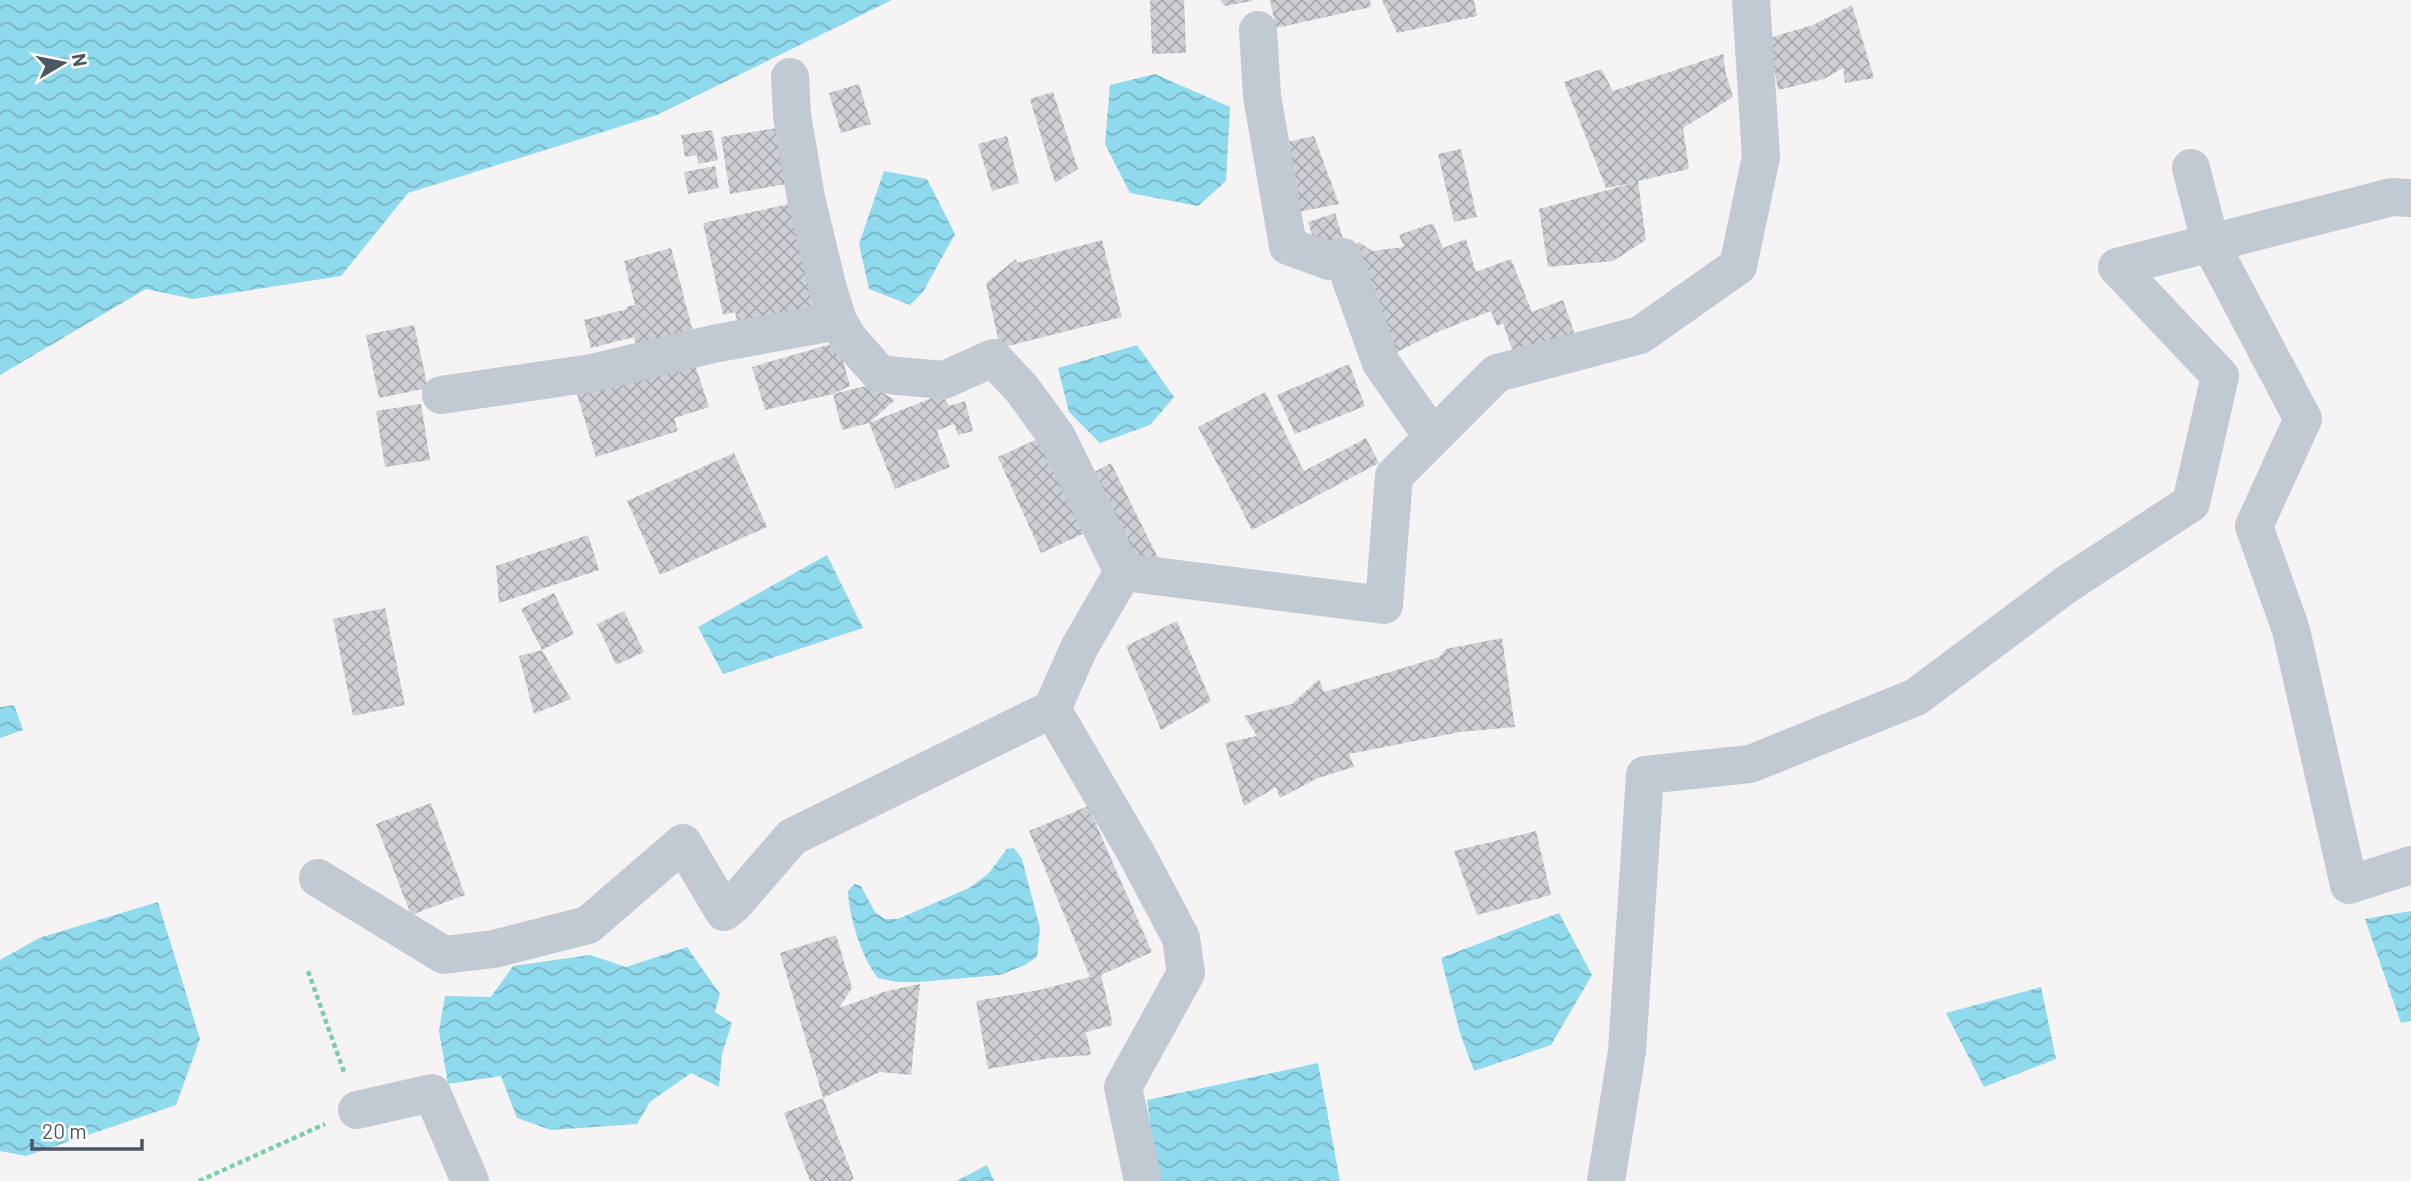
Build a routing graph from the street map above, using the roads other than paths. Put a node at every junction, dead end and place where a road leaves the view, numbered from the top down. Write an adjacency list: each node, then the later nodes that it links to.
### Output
1 (1751, 0): 9 (street)
2 (1258, 30): 9 (street)
3 (790, 77): 7 (street)
4 (2191, 168): 6 (street)
5 (2411, 198): 6 (street)
6 (2211, 245): 12 (street); 17 (street)
7 (838, 321): 8 (street); 10 (street)
8 (441, 395)
9 (1433, 437): 10 (street)
10 (1123, 572): 11 (street)
11 (1052, 709): 13 (street); 16 (street)
12 (2411, 865)
13 (318, 878)
14 (357, 1110): 15 (street)
15 (470, 1181)
16 (1143, 1181)
17 (1606, 1181)

